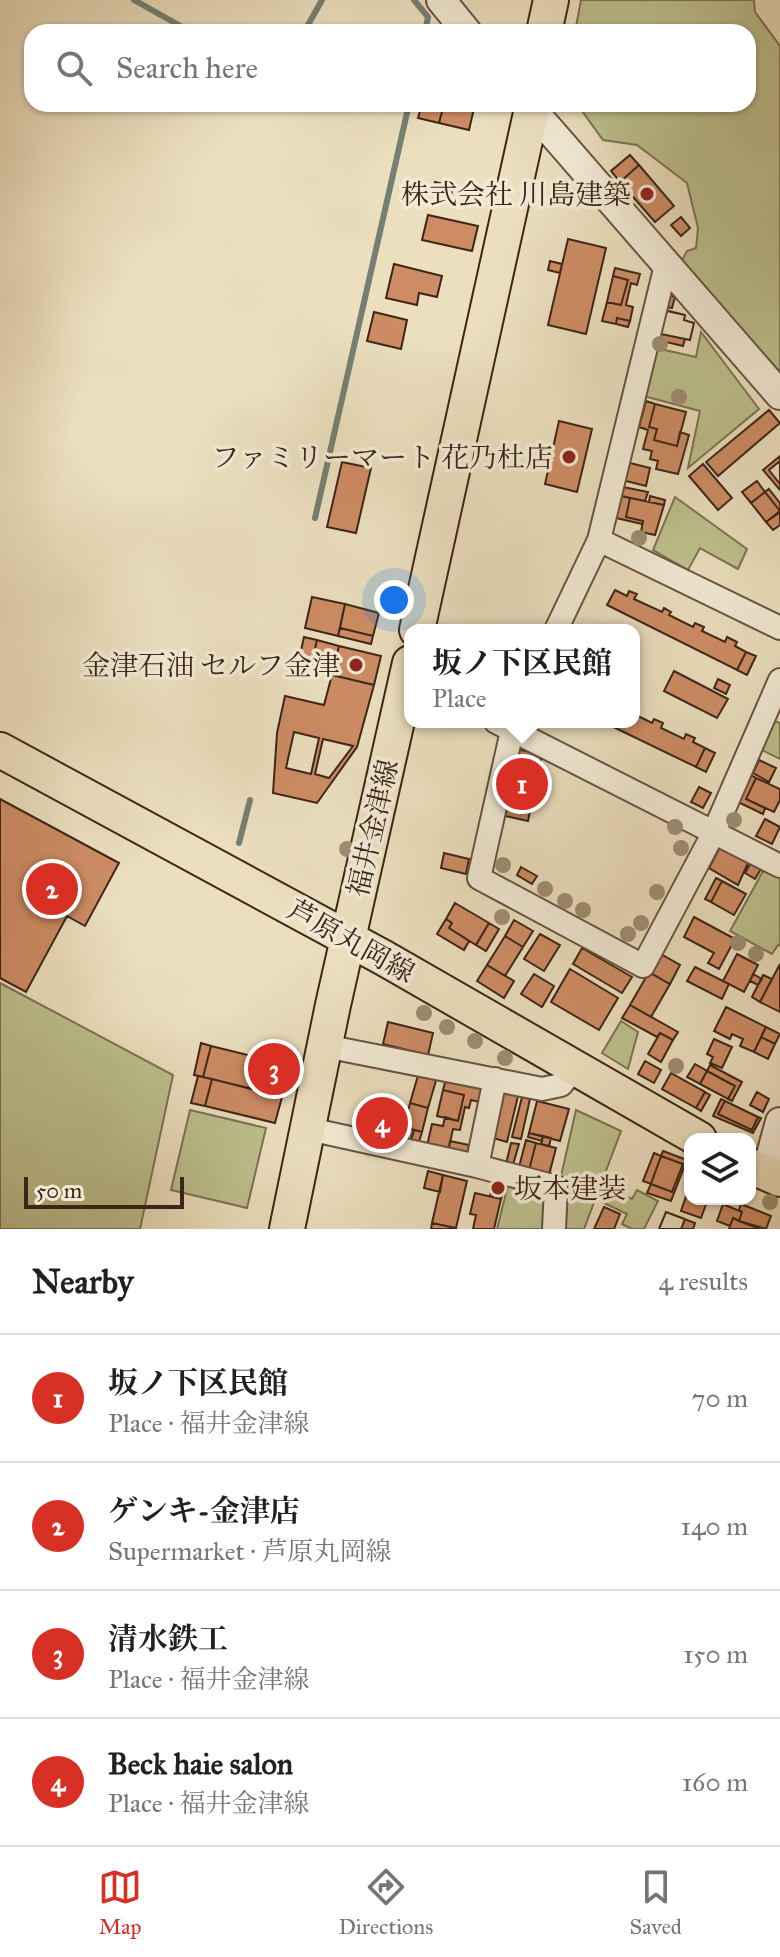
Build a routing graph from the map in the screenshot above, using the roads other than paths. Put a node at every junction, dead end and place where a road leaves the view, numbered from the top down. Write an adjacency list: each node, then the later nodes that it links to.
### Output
1 (441, 0): 3 (street)
2 (551, 0): 4 (main road)
3 (460, 24)
4 (546, 24)
5 (530, 112): 10 (main road)
6 (536, 112): 7 (street)
7 (666, 265): 8 (street); 9 (street)
8 (780, 395)
9 (599, 540): 11 (street); 12 (street)
10 (418, 624)
11 (559, 624)
12 (780, 628)
13 (780, 680): 18 (street)
14 (404, 693): 20 (main road, 福井金津線)
15 (506, 728): 18 (street)
16 (513, 728): 18 (street)
17 (0, 750): 20 (main road, 芦原丸岡線)
18 (713, 834): 19 (street)
19 (780, 866)
20 (348, 940): 21 (main road, 福井金津線); 22 (main road, 芦原丸岡線)
21 (325, 1046): 23 (street); 25 (main road, 福井金津線)
22 (574, 1069): 23 (street); 26 (main road, 芦原丸岡線)
23 (495, 1079): 27 (street)
24 (780, 1122): 28 (street)
25 (309, 1129): 27 (street); 29 (main road, 福井金津線)
26 (688, 1133)
27 (477, 1166): 30 (street)
28 (765, 1173)
29 (287, 1229)
30 (554, 1229)

